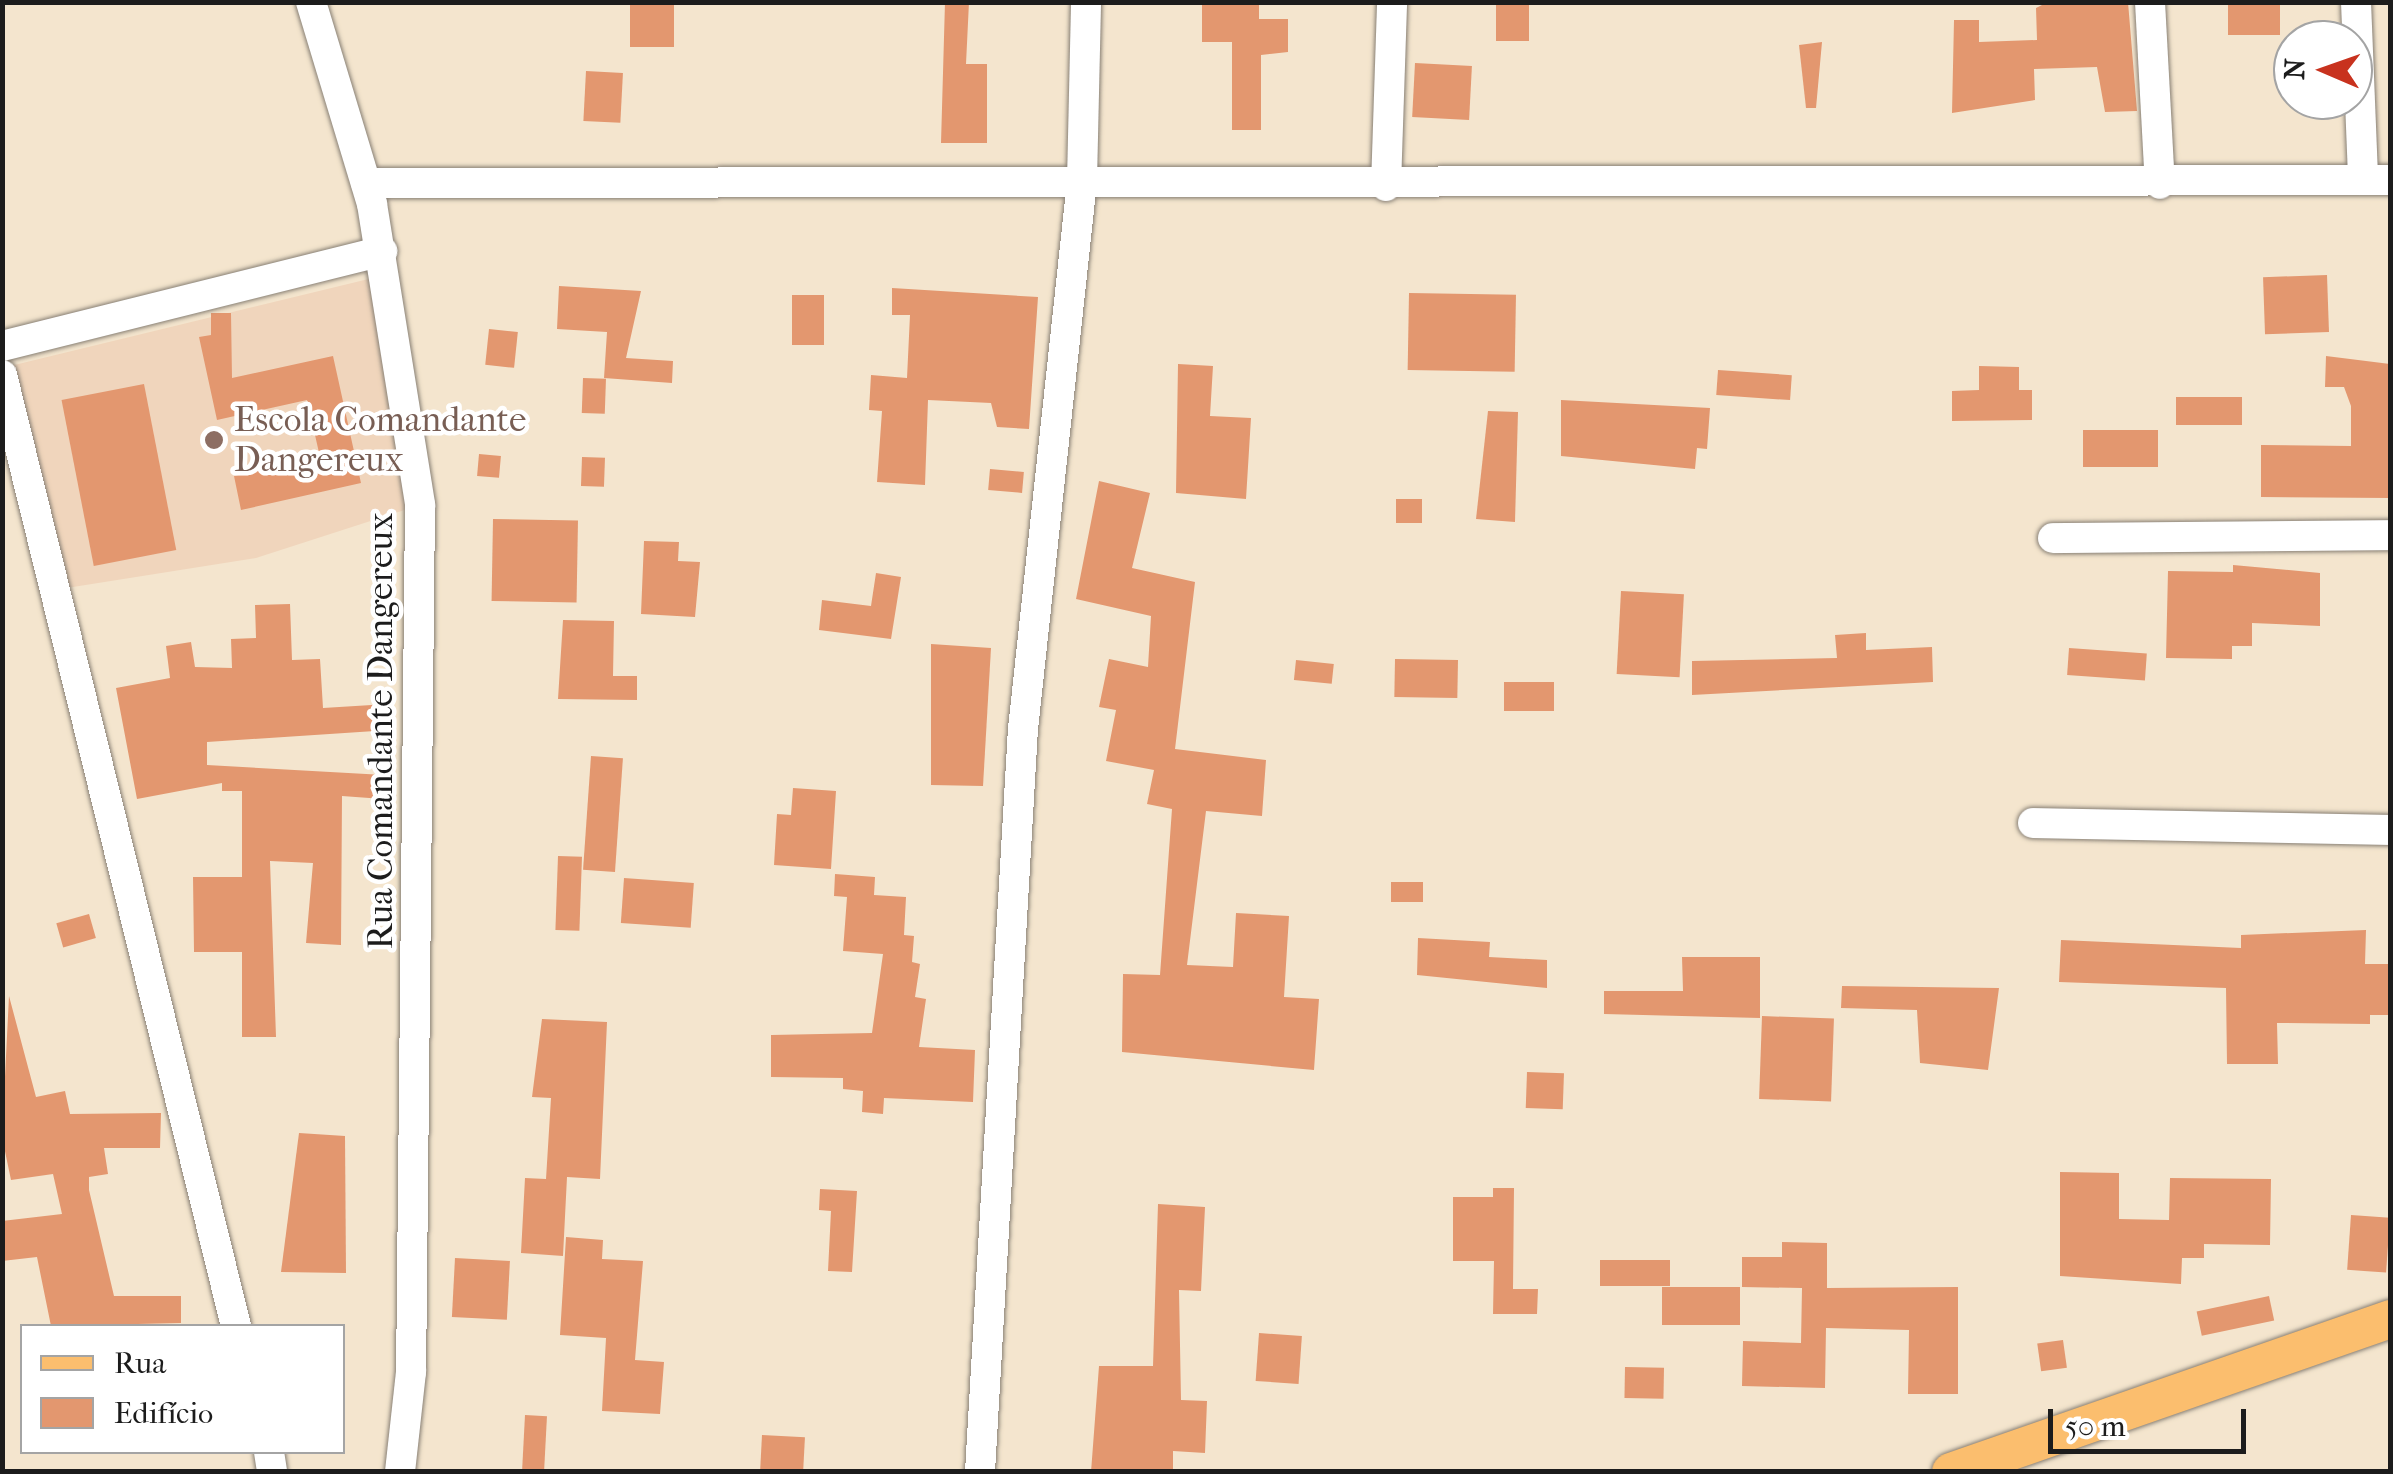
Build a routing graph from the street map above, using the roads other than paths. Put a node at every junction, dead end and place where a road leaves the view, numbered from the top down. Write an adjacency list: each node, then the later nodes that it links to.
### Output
1 (311, 2): 8 (street, Rua Comandante Dangereux)
2 (1086, 2): 7 (street)
3 (1392, 2): 10 (street)
4 (2150, 2): 9 (street)
5 (2356, 2): 6 (street)
6 (2377, 180): 9 (street)
7 (1082, 181): 8 (street); 10 (street); 21 (street)
8 (366, 183): 11 (street, Rua Comandante Dangereux)
9 (2160, 184): 10 (street)
10 (1386, 186)
11 (382, 251): 12 (street); 20 (street, Rua Comandante Dangereux)
12 (2, 346)
13 (2, 375): 19 (street)
14 (2390, 535): 15 (street)
15 (2052, 538)
16 (2034, 823): 17 (street)
17 (2390, 830)
18 (2390, 1319): 22 (main road)
19 (236, 1324)
20 (400, 1472)
21 (980, 1472)
22 (1951, 1472)

